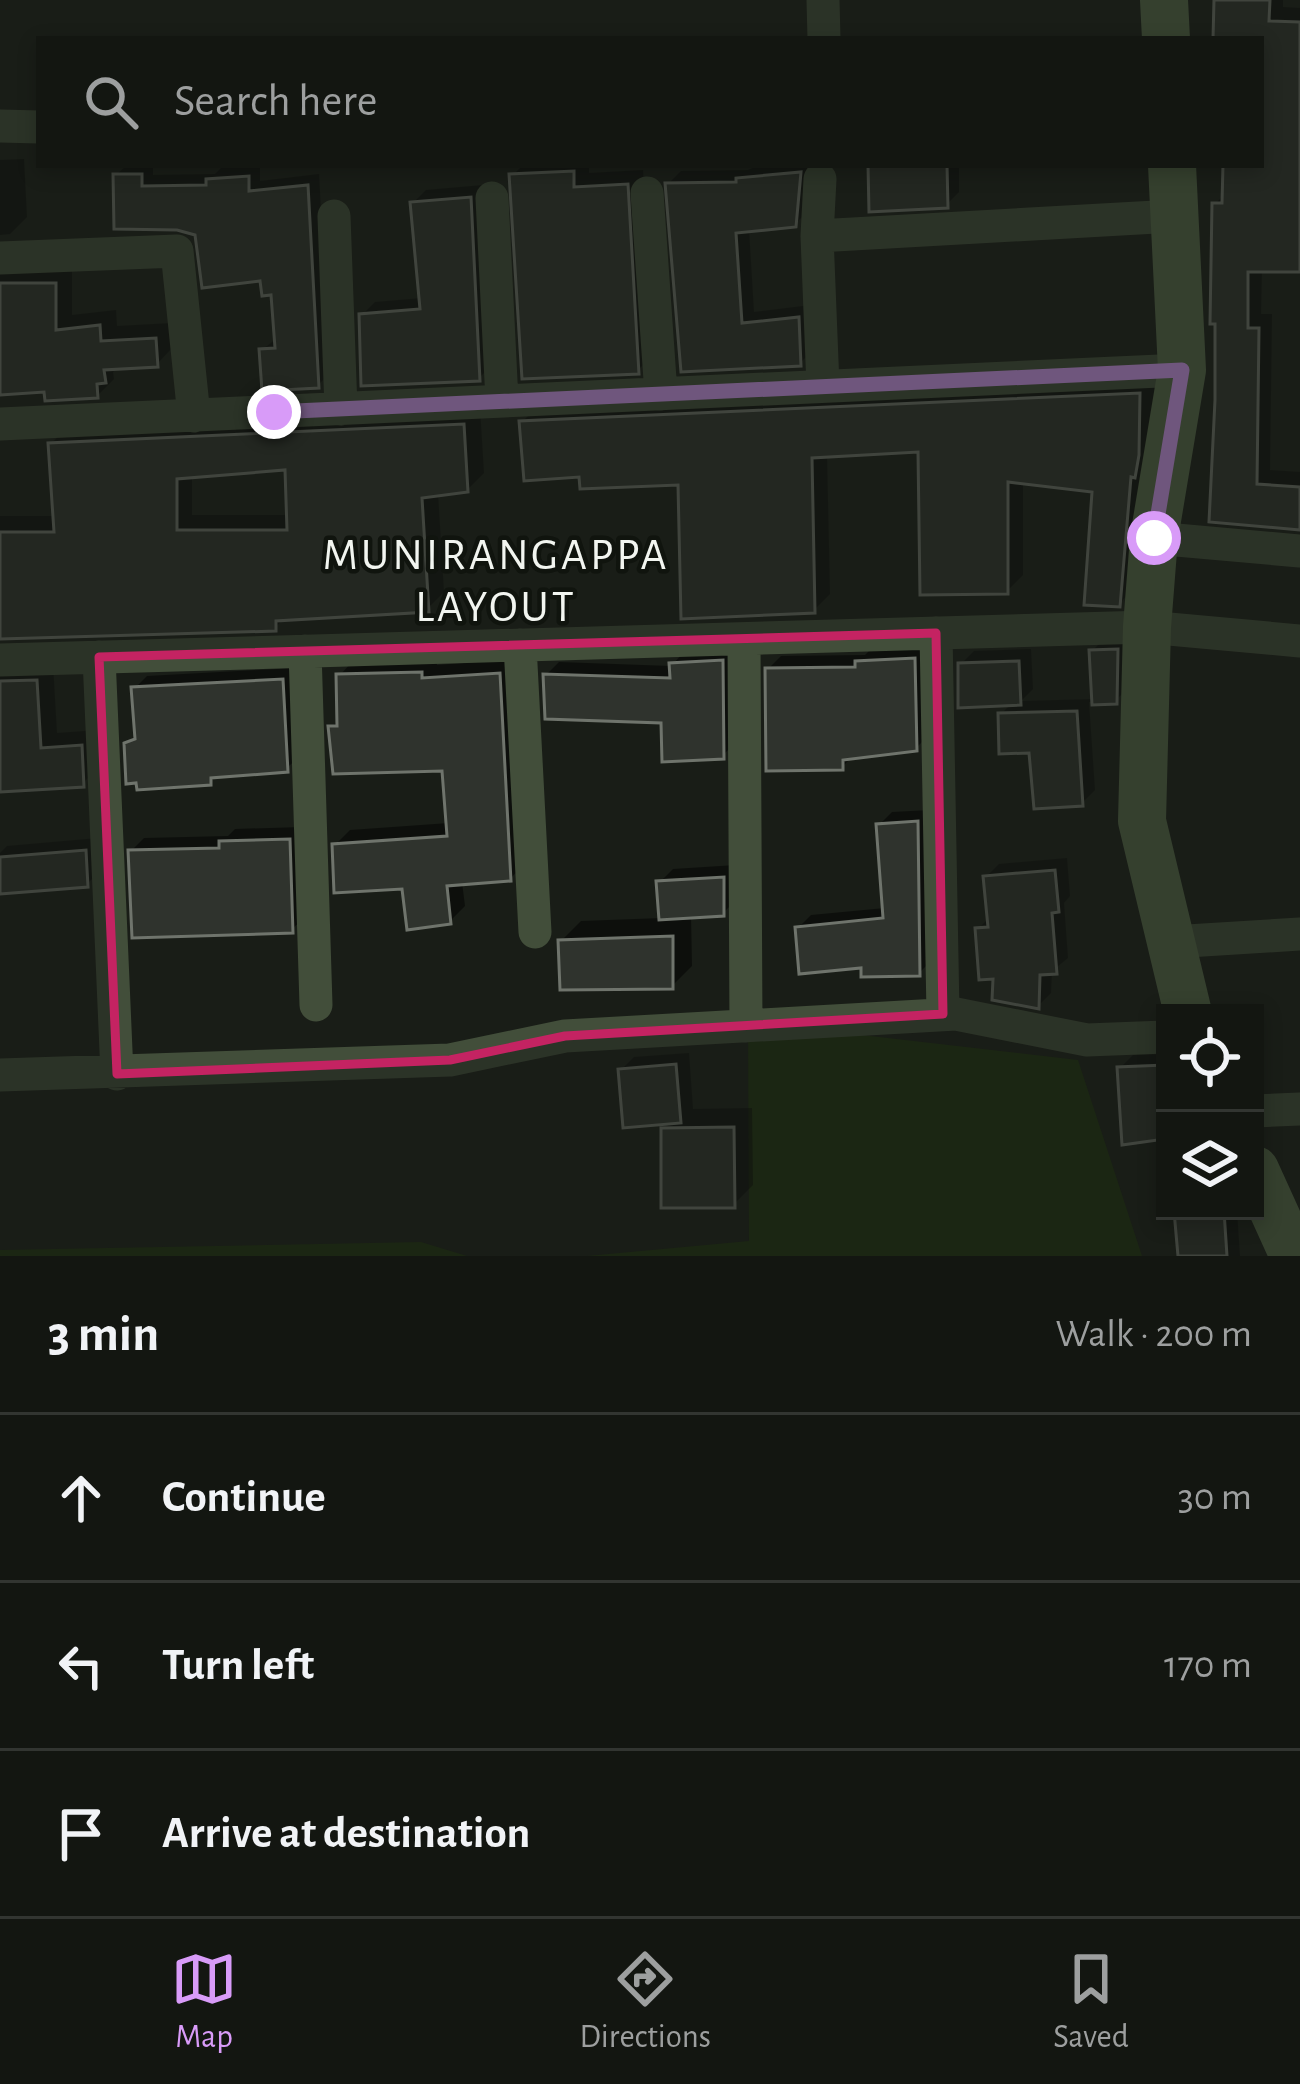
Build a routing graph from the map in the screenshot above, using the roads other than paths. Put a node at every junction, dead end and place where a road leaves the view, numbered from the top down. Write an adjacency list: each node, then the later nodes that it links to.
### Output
1 (823, 0): 3 (street)
2 (1165, 0): 4 (street)
3 (824, 36)
4 (1166, 36)
5 (0, 126): 6 (street)
6 (36, 127)
7 (1172, 168): 12 (street)
8 (820, 179): 13 (street)
9 (647, 193): 17 (street)
10 (492, 198): 18 (street)
11 (334, 216): 19 (street)
12 (1174, 216): 13 (street); 15 (street)
13 (818, 236): 16 (street)
14 (0, 257): 20 (street)
15 (1182, 370): 16 (street); 22 (street)
16 (823, 386): 17 (street)
17 (661, 394): 18 (street)
18 (502, 401): 19 (street)
19 (341, 409): 20 (street)
20 (194, 416): 21 (street)
21 (0, 424)
22 (1154, 538): 23 (street); 24 (street)
23 (1300, 551)
24 (1147, 627): 25 (street); 27 (street); 34 (street)
25 (936, 633): 26 (street); 37 (street)
26 (744, 638): 28 (street); 38 (street)
27 (1300, 641)
28 (520, 645): 29 (street); 32 (street)
29 (305, 651): 30 (street); 36 (street)
30 (99, 657): 31 (street); 40 (street)
31 (0, 660)
32 (535, 932)
33 (1300, 934): 34 (street)
34 (1171, 942): 35 (street)
35 (1186, 1004)
36 (316, 1005)
37 (943, 1014): 38 (street); 39 (street)
38 (746, 1026): 40 (street)
39 (1156, 1037)
40 (117, 1074): 41 (street)
41 (0, 1075)
42 (1300, 1109): 43 (street)
43 (1264, 1111)
44 (1264, 1190): 45 (street)
45 (1294, 1256)

